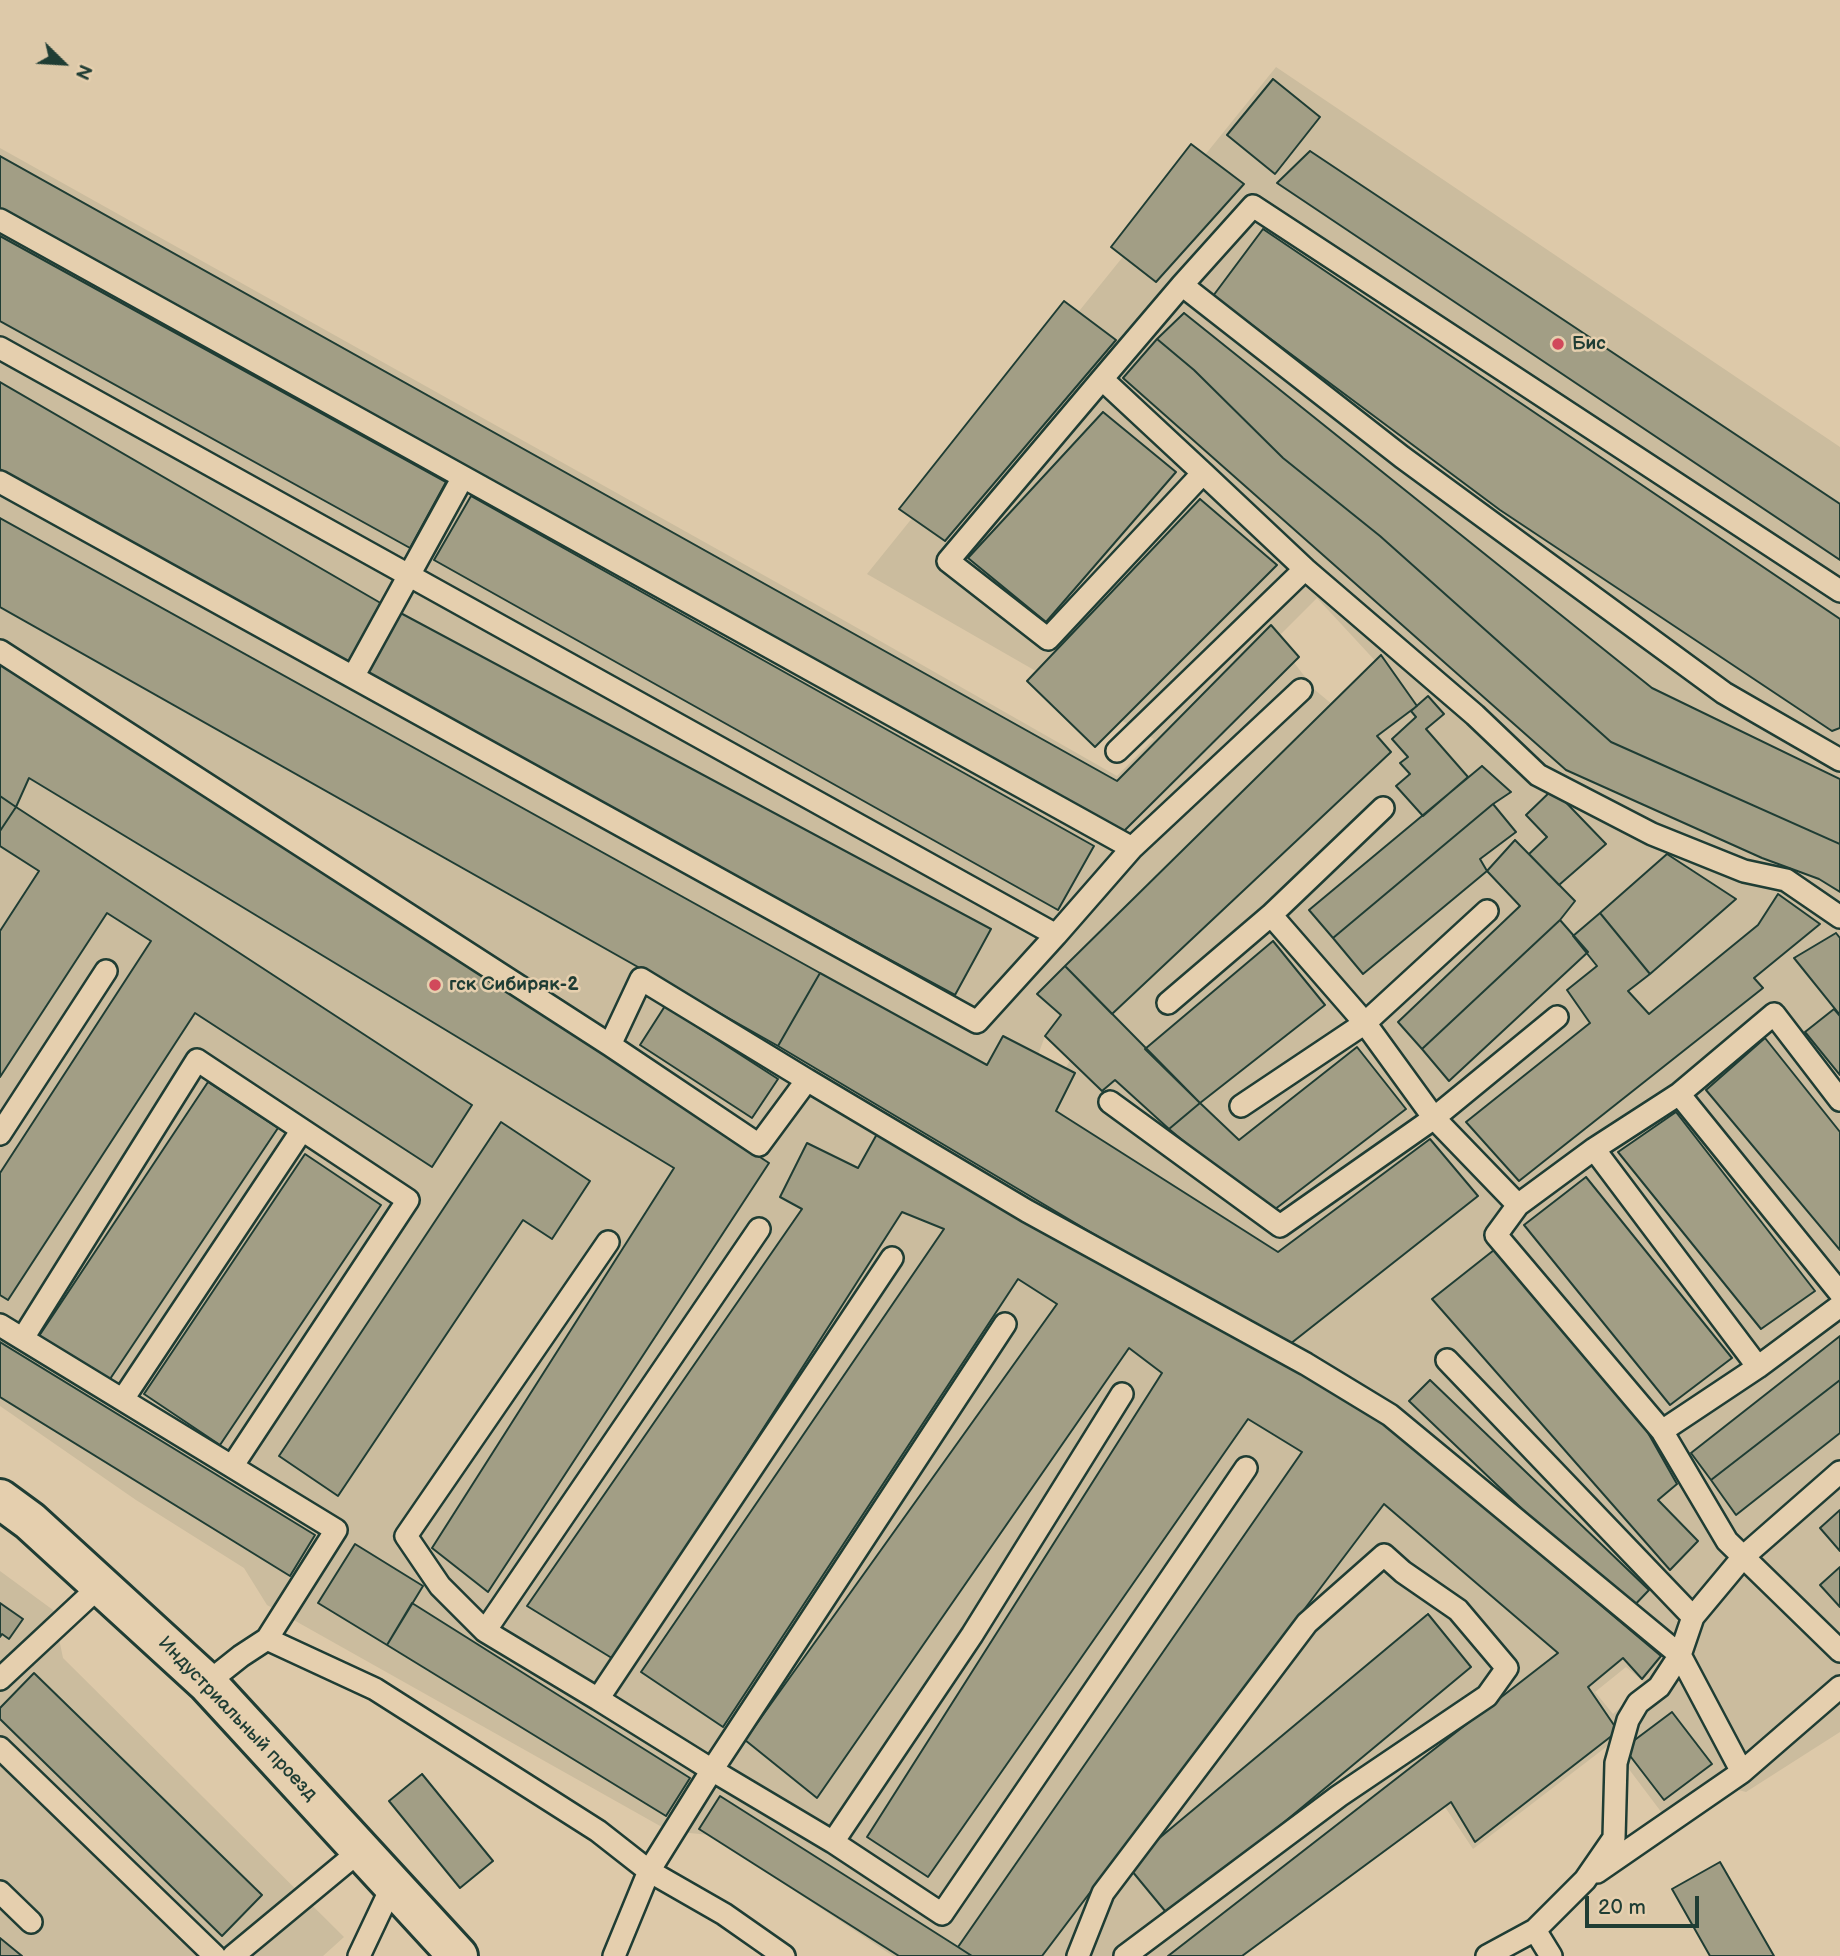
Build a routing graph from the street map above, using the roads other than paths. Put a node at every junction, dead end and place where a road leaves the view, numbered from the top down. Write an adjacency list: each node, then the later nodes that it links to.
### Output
1 (0, 220): 6 (lane)
2 (1182, 285): 4 (lane); 10 (lane); 15 (lane)
3 (0, 348): 9 (lane)
4 (1102, 379): 5 (lane); 5 (lane)
5 (1203, 473): 8 (lane)
6 (463, 477): 9 (lane); 17 (lane)
7 (0, 482): 12 (lane)
8 (1305, 569): 14 (lane); 20 (lane)
9 (408, 577): 12 (lane); 21 (lane)
10 (1840, 591)
11 (0, 651): 26 (lane)
12 (353, 677): 21 (lane)
13 (1301, 690): 17 (lane)
14 (1117, 751)
15 (1840, 760)
16 (1383, 808): 19 (lane)
17 (1132, 848): 21 (lane)
18 (1487, 911): 25 (lane)
19 (1271, 915): 23 (lane); 25 (lane)
20 (1840, 917)
21 (1056, 935)
22 (106, 971): 34 (lane)
23 (1168, 1003)
24 (1557, 1017): 32 (lane)
25 (1365, 1023): 31 (lane); 32 (lane)
26 (610, 1045): 27 (lane); 27 (lane)
27 (807, 1080): 60 (lane)
28 (1679, 1094): 29 (lane); 35 (lane); 40 (lane)
29 (1840, 1100)
30 (1110, 1102): 32 (lane)
31 (1241, 1106)
32 (1434, 1118): 36 (lane)
33 (302, 1130): 44 (lane); 48 (lane); 50 (lane)
34 (0, 1135)
35 (1594, 1149): 36 (lane); 46 (lane)
36 (1518, 1205): 49 (lane)
37 (759, 1229): 57 (lane)
38 (608, 1241): 57 (lane)
39 (892, 1258): 64 (lane)
40 (1840, 1293)
41 (1840, 1306): 46 (lane)
42 (1005, 1324): 66 (lane)
43 (0, 1325): 44 (lane)
44 (23, 1338): 48 (lane)
45 (1447, 1360): 56 (lane)
46 (1758, 1367): 49 (lane)
47 (1122, 1394): 68 (lane)
48 (123, 1399): 50 (lane)
49 (1662, 1431): 54 (lane)
50 (233, 1465): 58 (lane)
51 (1246, 1468): 68 (lane)
52 (1839, 1474): 54 (lane)
53 (0, 1499): 55 (street, Индустриальный проезд)
54 (1743, 1557): 56 (lane); 59 (lane)
55 (101, 1585): 61 (lane); 62 (street, Индустриальный проезд)
56 (1693, 1617): 60 (lane)
57 (485, 1631): 64 (lane)
58 (267, 1639): 62 (lane); 70 (lane)
59 (1840, 1651)
60 (1680, 1655): 67 (lane); 71 (lane)
61 (0, 1679)
62 (207, 1683): 69 (street, Индустриальный проезд)
63 (1840, 1687): 67 (lane)
64 (598, 1699): 66 (lane)
65 (0, 1748): 76 (lane)
66 (712, 1770): 68 (lane); 70 (lane)
67 (1742, 1772): 71 (lane)
68 (834, 1842)
69 (362, 1849): 72 (street, Индустриальный проезд); 77 (lane)
70 (649, 1871): 80 (lane); 81 (lane)
71 (1585, 1880): 75 (lane)
72 (393, 1884): 78 (lane); 79 (street, Индустриальный проезд)
73 (0, 1892): 74 (lane)
74 (31, 1922)
75 (1535, 1930): 84 (lane); 85 (lane)
76 (215, 1956)
77 (233, 1956)
78 (359, 1956)
79 (458, 1956)
80 (614, 1956)
81 (784, 1956)
82 (1078, 1956): 83 (lane)
83 (1125, 1956)
84 (1487, 1956)
85 (1551, 1956)

